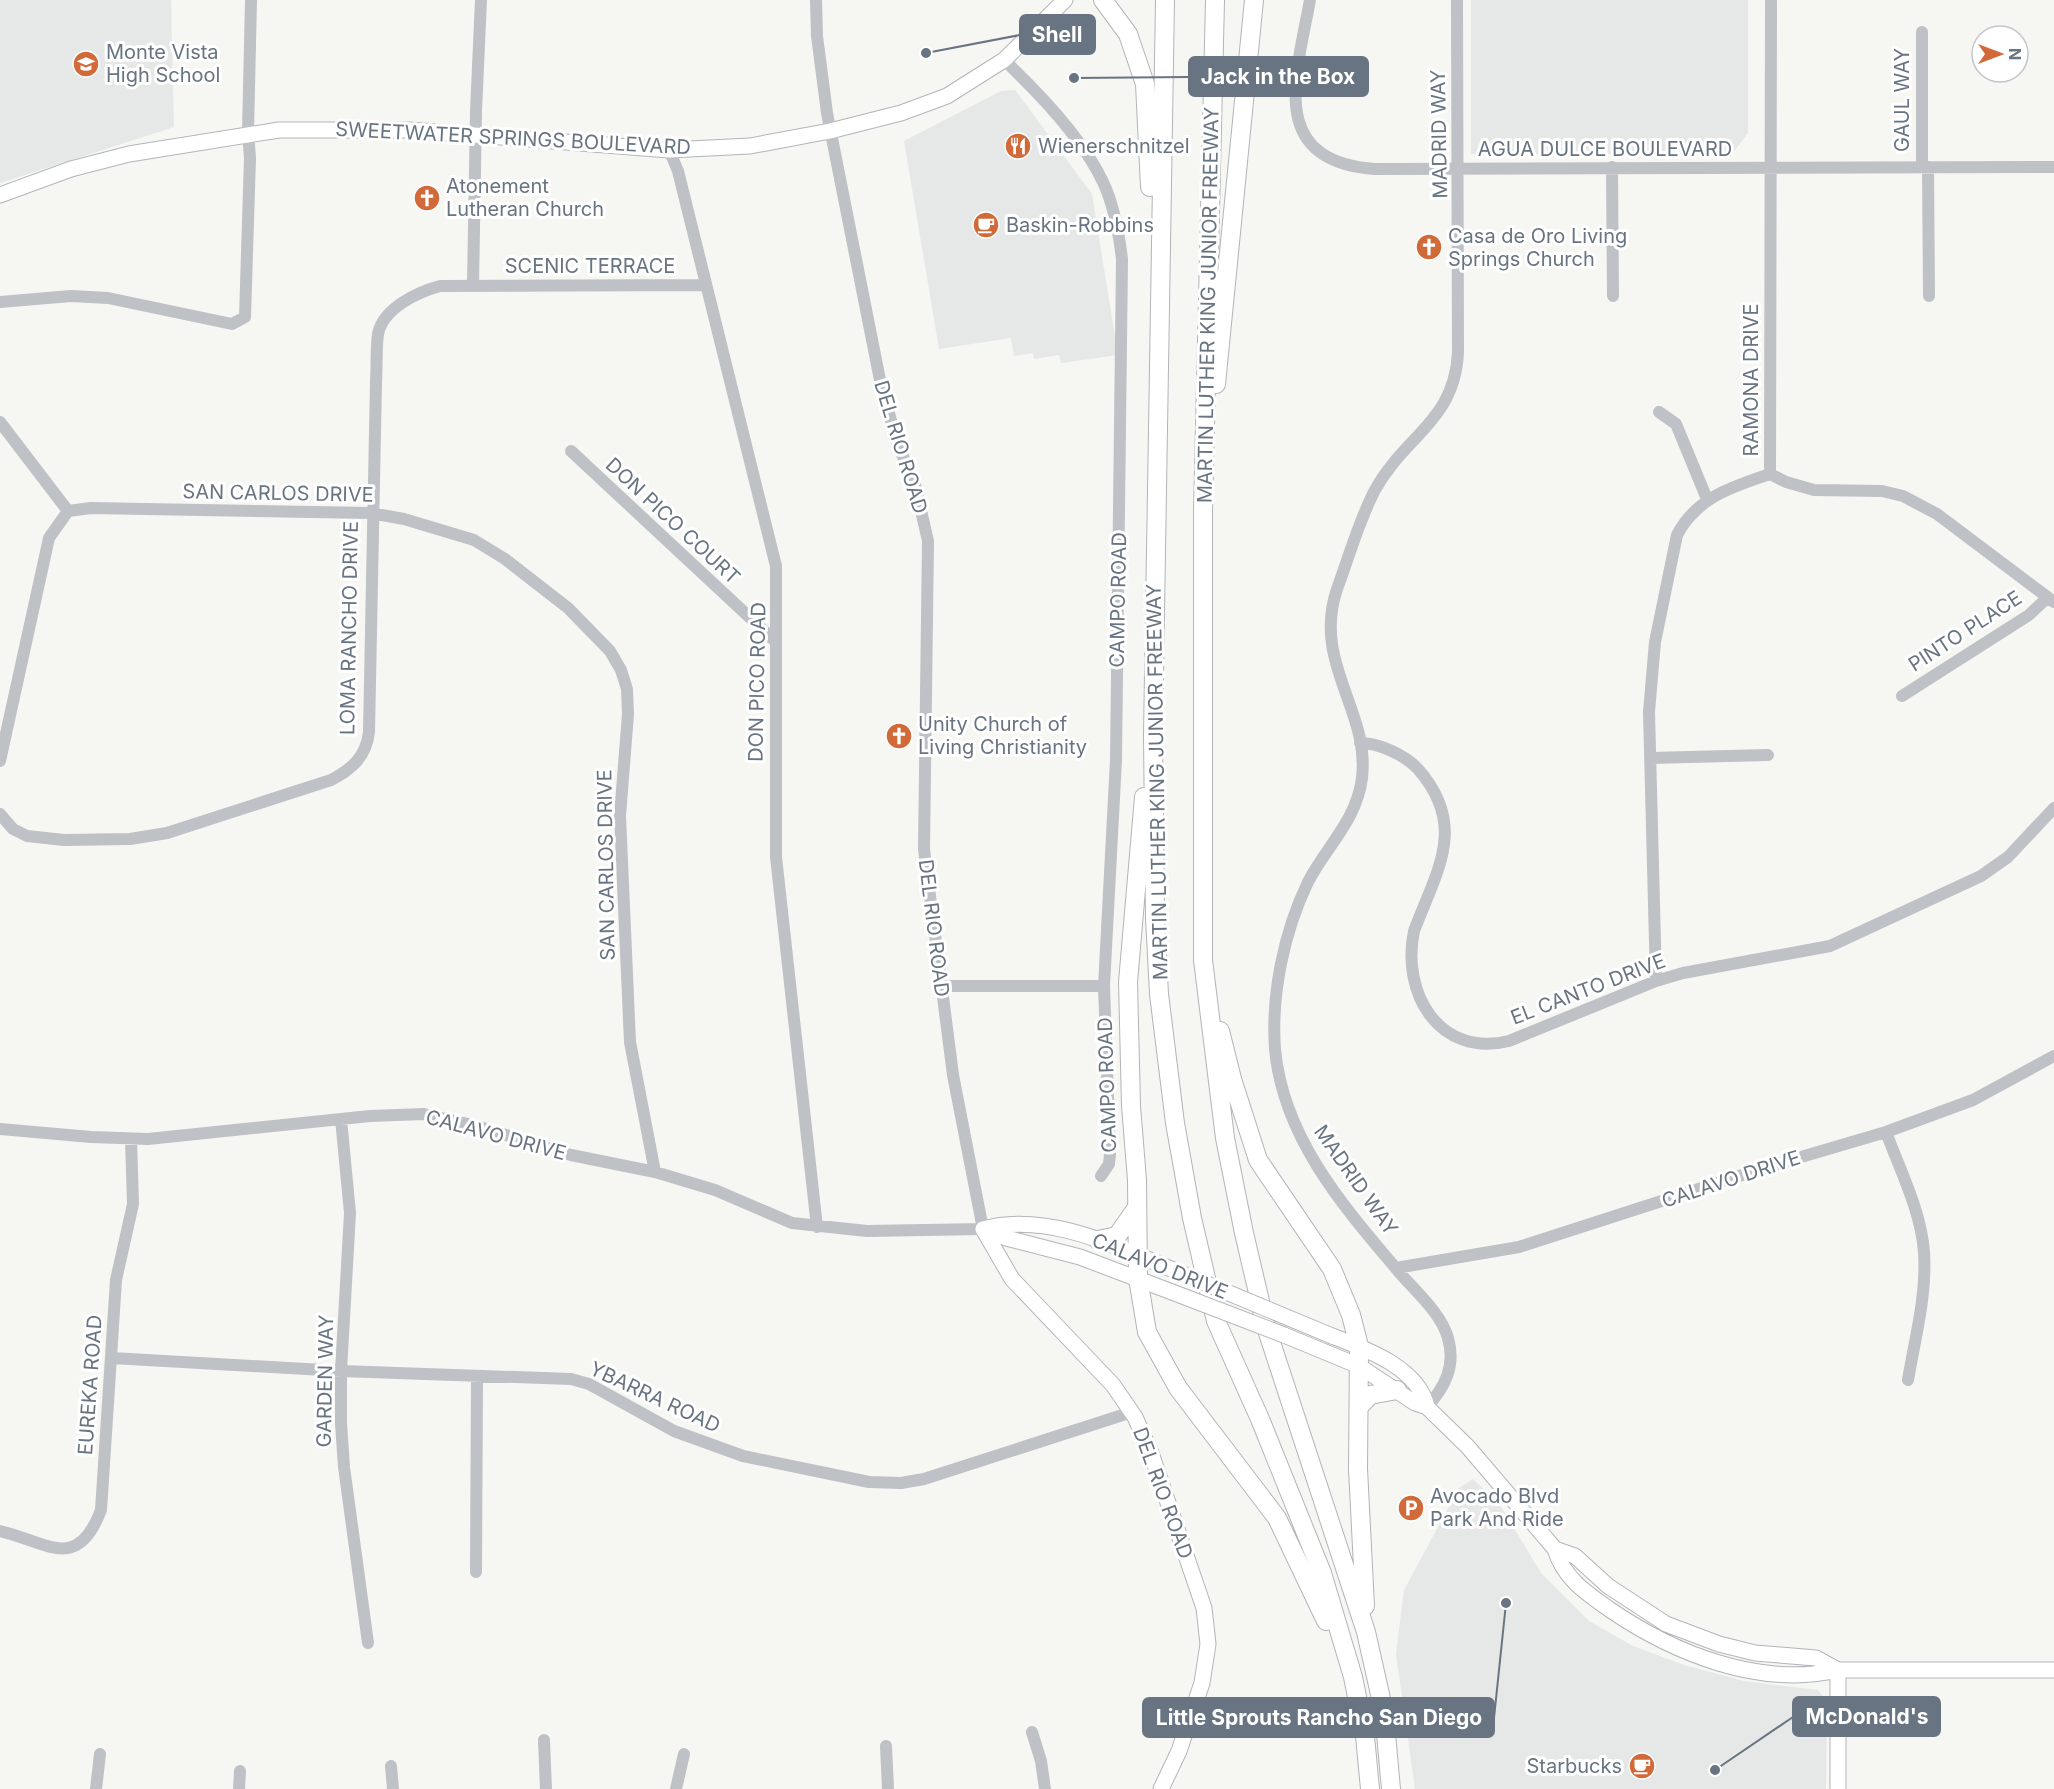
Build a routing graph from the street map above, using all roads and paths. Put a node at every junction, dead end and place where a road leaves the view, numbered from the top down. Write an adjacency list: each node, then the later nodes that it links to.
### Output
1 (251, 0): 15 (street)
2 (480, 0): 16 (street)
3 (816, 0): 14 (street, DEL RIO ROAD)
4 (1065, 0): 13 (main road, SWEETWATER SPRINGS BOULEVARD)
5 (1103, 0): 32 (highway)
6 (1165, 0): 32 (highway, MARTIN LUTHER KING JUNIOR FREEWAY)
7 (1215, 0): 36 (highway, MARTIN LUTHER KING JUNIOR FREEWAY)
8 (1254, 0): 36 (highway)
9 (1310, 0): 22 (street, AGUA DULCE BOULEVARD)
10 (1457, 0): 22 (street, MADRID WAY)
11 (1771, 0): 21 (street, RAMONA DRIVE)
12 (1922, 32): 19 (street, GAUL WAY)
13 (1004, 60): 14 (main road, SWEETWATER SPRINGS BOULEVARD); 51 (street, CAMPO ROAD)
14 (830, 131): 17 (main road, SWEETWATER SPRINGS BOULEVARD); 50 (street, DEL RIO ROAD)
15 (248, 132): 16 (main road, SWEETWATER SPRINGS BOULEVARD); 23 (main road, SWEETWATER SPRINGS BOULEVARD); 28 (street)
16 (475, 136): 17 (main road, SWEETWATER SPRINGS BOULEVARD); 25 (street)
17 (669, 150): 24 (street, DON PICO ROAD)
18 (1612, 167): 21 (street, AGUA DULCE BOULEVARD); 22 (street, AGUA DULCE BOULEVARD); 26 (street)
19 (1925, 167): 20 (street, AGUA DULCE BOULEVARD); 21 (street, AGUA DULCE BOULEVARD); 27 (street, GAUL WAY)
20 (2054, 167)
21 (1771, 168): 33 (street, RAMONA DRIVE)
22 (1460, 169): 42 (street, MADRID WAY)
23 (0, 195)
24 (706, 285): 25 (street, SCENIC TERRACE); 39 (street, DON PICO ROAD)
25 (473, 286): 37 (street, LOMA RANCHO DRIVE)
26 (1613, 296)
27 (1929, 296)
28 (0, 302)
29 (1659, 412): 34 (street)
30 (0, 422): 35 (street)
31 (571, 451): 39 (street, DON PICO COURT)
32 (1157, 452): 41 (highway, MARTIN LUTHER KING JUNIOR FREEWAY)
33 (1770, 474): 34 (street); 38 (street, RAMONA DRIVE)
34 (1707, 499): 44 (street)
35 (68, 511): 37 (street, SAN CARLOS DRIVE); 45 (street)
36 (1203, 511): 48 (highway, MARTIN LUTHER KING JUNIOR FREEWAY)
37 (371, 513): 47 (street, LOMA RANCHO DRIVE); 57 (street, SAN CARLOS DRIVE)
38 (2051, 600): 40 (street, PINTO PLACE)
39 (776, 642): 60 (street, DON PICO ROAD)
40 (1902, 696)
41 (1153, 735): 59 (highway); 87 (highway, MARTIN LUTHER KING JUNIOR FREEWAY)
42 (1360, 743): 49 (street, EL CANTO DRIVE); 64 (street, MADRID WAY)
43 (1768, 755): 44 (street)
44 (1650, 758): 49 (street)
45 (0, 761)
46 (2054, 808): 49 (street, EL CANTO DRIVE)
47 (0, 814)
48 (1203, 960): 66 (highway); 81 (highway, MARTIN LUTHER KING JUNIOR FREEWAY)
49 (1656, 981)
50 (942, 986): 51 (street); 61 (street, DEL RIO ROAD)
51 (1104, 986): 58 (street, CAMPO ROAD)
52 (2054, 1056): 55 (street, CALAVO DRIVE)
53 (341, 1119): 56 (street, CALAVO DRIVE); 57 (street, CALAVO DRIVE); 69 (street, GARDEN WAY)
54 (0, 1129): 56 (street, CALAVO DRIVE)
55 (1886, 1132): 64 (street, CALAVO DRIVE); 71 (street)
56 (131, 1139): 67 (street, EUREKA ROAD)
57 (655, 1172): 60 (street, CALAVO DRIVE)
58 (1101, 1176)
59 (1137, 1208): 62 (highway); 63 (highway)
60 (817, 1227): 61 (street, CALAVO DRIVE)
61 (983, 1229): 62 (main road, CALAVO DRIVE); 65 (main road, CALAVO DRIVE); 75 (main road, DEL RIO ROAD)
62 (1098, 1240): 63 (main road, CALAVO DRIVE)
63 (1138, 1255): 65 (highway); 66 (main road, CALAVO DRIVE, bridge)
64 (1396, 1268): 74 (street, MADRID WAY)
65 (1138, 1278): 68 (main road, CALAVO DRIVE, bridge); 87 (highway)
66 (1359, 1346): 68 (highway); 74 (main road, CALAVO DRIVE)
67 (112, 1358): 69 (street, YBARRA ROAD); 76 (street, EUREKA ROAD)
68 (1359, 1366): 72 (main road, CALAVO DRIVE); 73 (highway)
69 (341, 1371): 70 (street, YBARRA ROAD); 83 (street, GARDEN WAY)
70 (477, 1376): 75 (street, YBARRA ROAD); 78 (street)
71 (1908, 1380)
72 (1397, 1390): 73 (highway); 74 (main road, CALAVO DRIVE)
73 (1359, 1407): 81 (highway)
74 (1427, 1407): 77 (main road)
75 (1132, 1412): 102 (main road, DEL RIO ROAD)
76 (0, 1531)
77 (1555, 1549): 79 (main road); 80 (main road)
78 (476, 1572)
79 (1584, 1590): 80 (main road); 82 (main road)
80 (1646, 1612): 84 (main road)
81 (1366, 1632): 104 (highway)
82 (1656, 1638): 84 (main road); 85 (main road)
83 (368, 1642)
84 (1736, 1648): 85 (main road)
85 (1838, 1670): 86 (main road); 105 (main road)
86 (2054, 1670)
87 (1353, 1677): 103 (highway)
88 (1032, 1732): 101 (street)
89 (544, 1740): 98 (street)
90 (886, 1746): 100 (street)
91 (100, 1754): 95 (street)
92 (684, 1754): 99 (street)
93 (391, 1766): 97 (street)
94 (240, 1771): 96 (street)
95 (96, 1789)
96 (239, 1789)
97 (393, 1789)
98 (546, 1789)
99 (676, 1789)
100 (888, 1789)
101 (1045, 1789)
102 (1161, 1789)
103 (1370, 1789)
104 (1391, 1789)
105 (1838, 1789)

